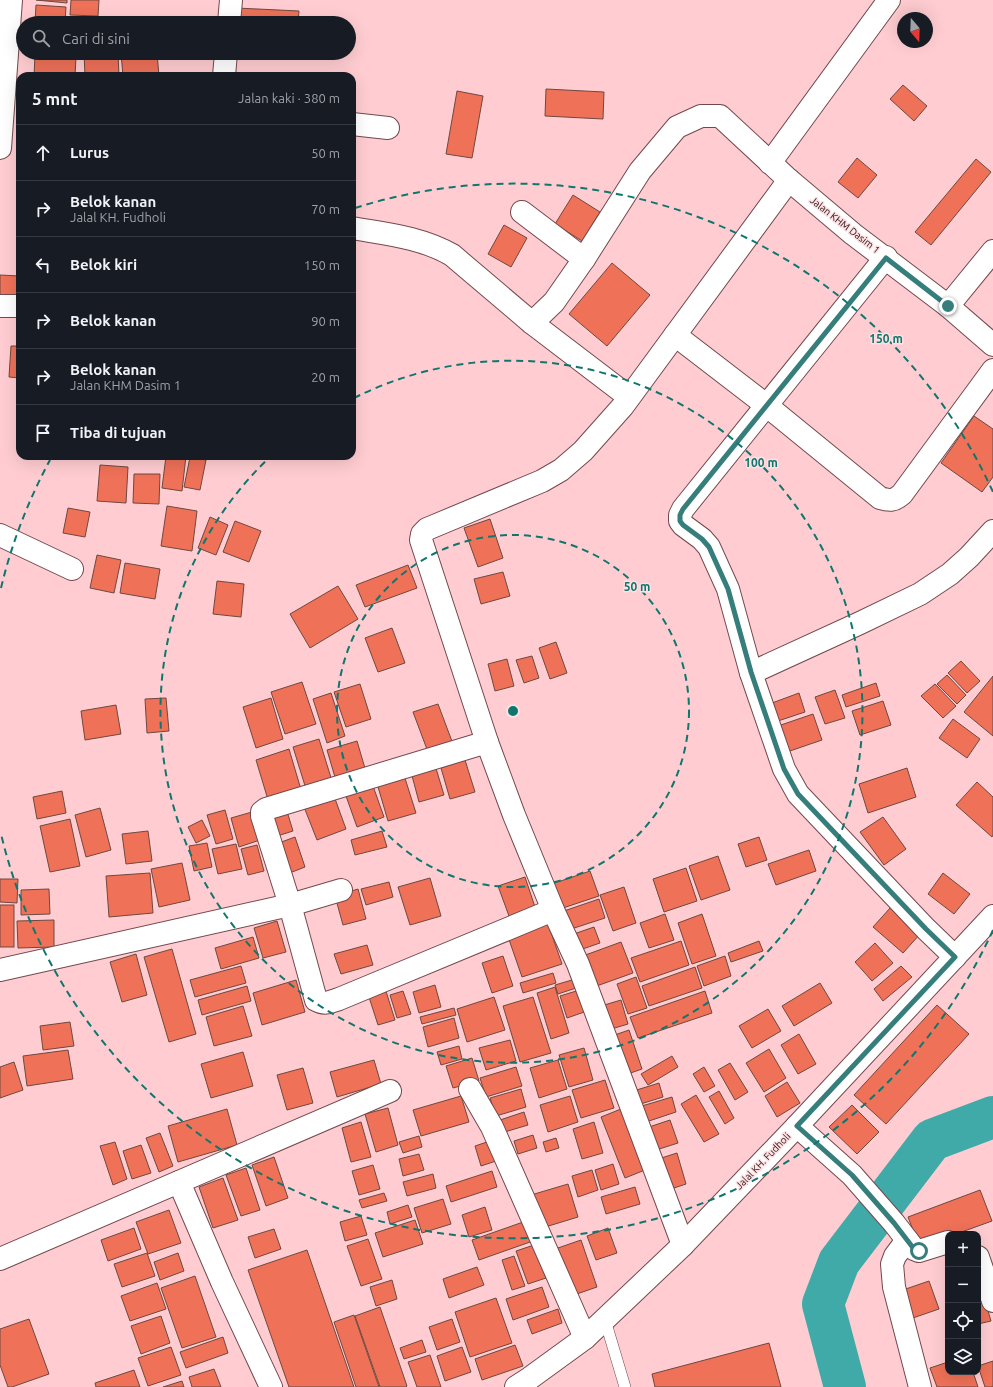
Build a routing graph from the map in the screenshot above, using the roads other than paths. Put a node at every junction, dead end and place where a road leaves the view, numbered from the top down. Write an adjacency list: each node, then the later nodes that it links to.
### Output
1 (11, 0): 9 (street)
2 (230, 0): 4 (street)
3 (889, 0): 10 (street)
4 (229, 16)
5 (225, 60): 6 (street)
6 (224, 72)
7 (356, 124): 8 (street)
8 (388, 128)
9 (0, 148)
10 (770, 162): 11 (street, Jalan KHM Dasim 1); 15 (street, Jalan KHM Dasim 1)
11 (789, 180): 16 (street, Jalan KHM Dasim 1); 21 (street)
12 (522, 212): 15 (street)
13 (356, 229): 20 (street)
14 (993, 251): 19 (street)
15 (584, 258): 20 (street)
16 (886, 258): 19 (street, Jalan KHM Dasim 1); 25 (street)
17 (0, 306): 18 (street)
18 (16, 306)
19 (948, 306): 22 (street, Jalan KHM Dasim 1)
20 (532, 324): 24 (street)
21 (674, 335): 24 (street); 25 (street)
22 (993, 345)
23 (993, 370): 25 (street)
24 (629, 397): 30 (street)
25 (766, 405): 29 (street)
26 (993, 531): 29 (street)
27 (0, 535): 28 (street)
28 (72, 569)
29 (751, 672): 35 (street)
30 (488, 742): 32 (street); 33 (street)
31 (341, 890): 32 (street)
32 (290, 905): 33 (street); 36 (street)
33 (553, 910): 43 (street)
34 (993, 916): 35 (street, Jalal KH. Fudholi)
35 (955, 957): 39 (street, Jalal KH. Fudholi)
36 (0, 970)
37 (470, 1089): 48 (street)
38 (390, 1091): 40 (street)
39 (797, 1126): 41 (street); 43 (street, Jalal KH. Fudholi)
40 (178, 1182): 44 (street); 49 (street)
41 (901, 1232): 42 (street); 52 (street)
42 (945, 1243)
43 (683, 1245): 47 (street, Jalal KH. Fudholi)
44 (0, 1259)
45 (981, 1266): 46 (street)
46 (993, 1301)
47 (605, 1320): 48 (street, Jalal KH. Fudholi); 51 (lane)
48 (585, 1338): 50 (street, Jalal KH. Fudholi)
49 (271, 1387)
50 (516, 1387)
51 (625, 1387)
52 (920, 1387)

